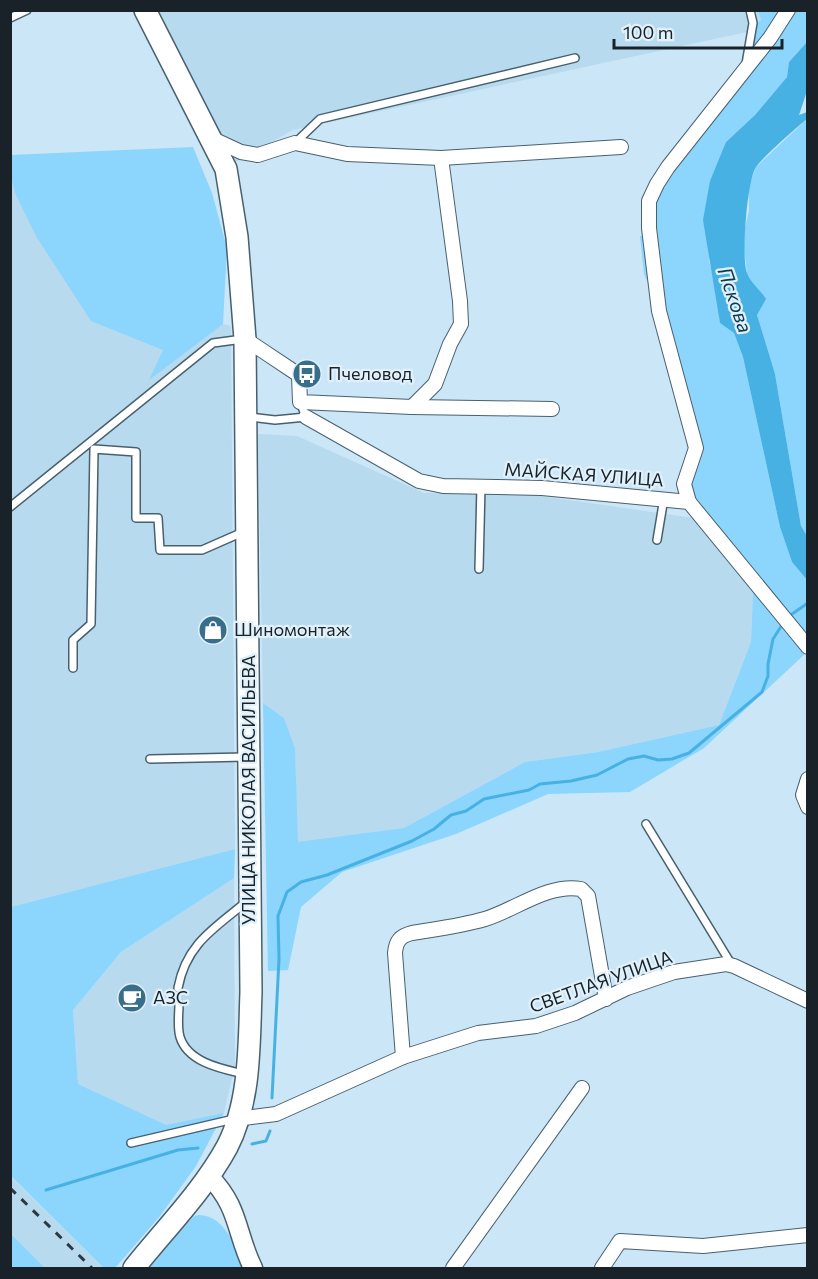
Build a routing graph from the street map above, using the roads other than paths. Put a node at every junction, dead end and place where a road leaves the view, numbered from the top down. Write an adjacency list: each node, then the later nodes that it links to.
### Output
1 (27, 10): 5 (lane)
2 (145, 10): 8 (main road, УЛИЦА НИКОЛАЯ ВАСИЛЬЕВА)
3 (750, 10): 7 (lane)
4 (788, 10): 7 (street)
5 (10, 18)
6 (575, 58): 9 (lane)
7 (746, 70): 20 (street)
8 (213, 139): 9 (street); 12 (main road, УЛИЦА НИКОЛАЯ ВАСИЛЬЕВА)
9 (295, 143): 11 (street)
10 (621, 147): 11 (street)
11 (441, 158): 14 (street)
12 (245, 339): 13 (street); 16 (main road, УЛИЦА НИКОЛАЯ ВАСИЛЬЕВА); 21 (lane)
13 (300, 402): 14 (street); 17 (lane)
14 (412, 407): 15 (street)
15 (552, 409)
16 (246, 417): 17 (lane); 22 (main road, УЛИЦА НИКОЛАЯ ВАСИЛЬЕВА)
17 (306, 417): 18 (street, МАЙСКАЯ УЛИЦА)
18 (481, 486): 19 (street, МАЙСКАЯ УЛИЦА); 24 (lane)
19 (664, 498): 20 (street, МАЙСКАЯ УЛИЦА); 23 (lane)
20 (689, 502): 25 (street)
21 (10, 507)
22 (248, 530): 26 (lane); 27 (main road, УЛИЦА НИКОЛАЯ ВАСИЛЬЕВА)
23 (657, 540)
24 (479, 569)
25 (807, 647)
26 (73, 668)
27 (248, 756): 28 (lane); 32 (main road, УЛИЦА НИКОЛАЯ ВАСИЛЬЕВА)
28 (150, 759)
29 (807, 779): 30 (street)
30 (807, 807)
31 (646, 824): 33 (lane)
32 (249, 899): 34 (lane); 39 (main road, УЛИЦА НИКОЛАЯ ВАСИЛЬЕВА)
33 (734, 966): 35 (street, СВЕТЛАЯ УЛИЦА); 36 (street, СВЕТЛАЯ УЛИЦА)
34 (178, 988)
35 (606, 999): 38 (street, СВЕТЛАЯ УЛИЦА); 38 (street)
36 (807, 1001)
37 (179, 1004): 39 (lane)
38 (403, 1057): 41 (street, СВЕТЛАЯ УЛИЦА)
39 (247, 1075): 41 (main road, УЛИЦА НИКОЛАЯ ВАСИЛЬЕВА)
40 (582, 1088): 47 (street)
41 (236, 1119): 42 (lane); 43 (main road, УЛИЦА НИКОЛАЯ ВАСИЛЬЕВА)
42 (131, 1143)
43 (209, 1176): 45 (main road, УЛИЦА НИКОЛАЯ ВАСИЛЬЕВА); 46 (street)
44 (807, 1235): 48 (street)
45 (134, 1269)
46 (253, 1269)
47 (453, 1269)
48 (602, 1269)

